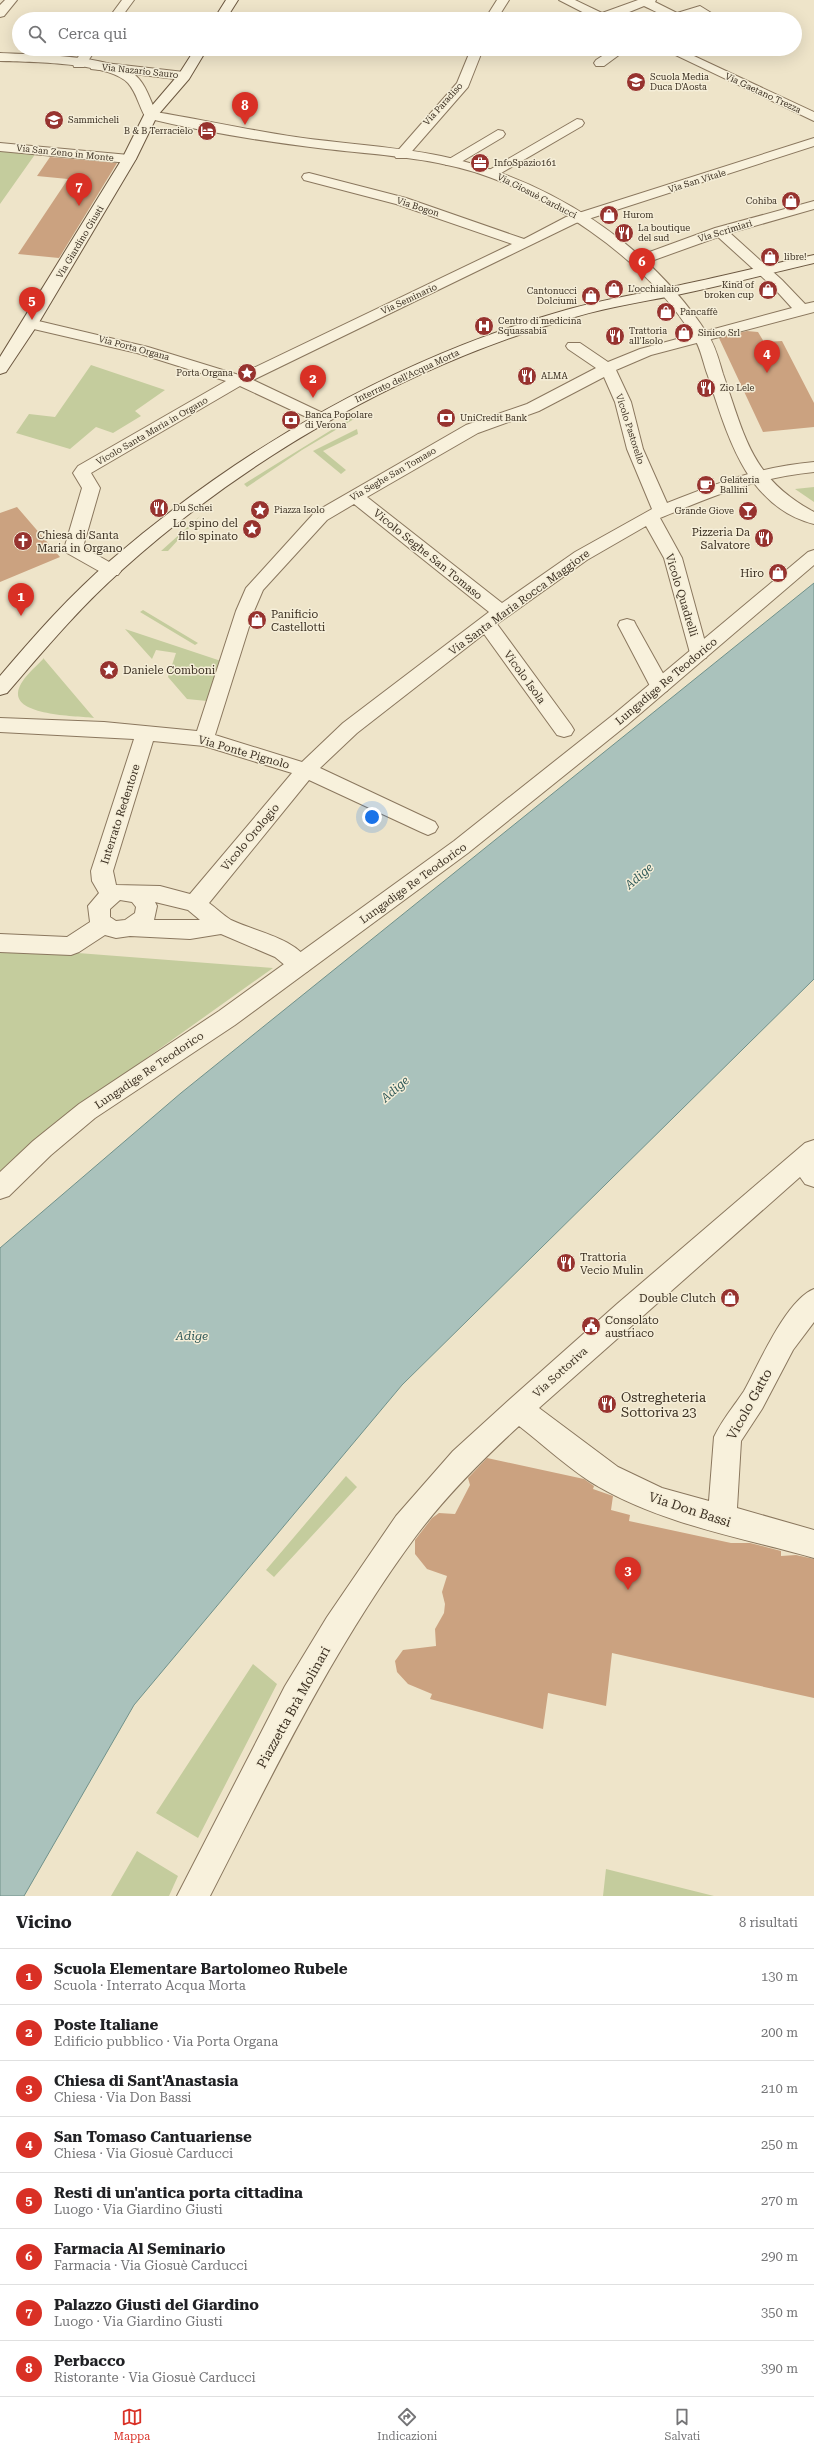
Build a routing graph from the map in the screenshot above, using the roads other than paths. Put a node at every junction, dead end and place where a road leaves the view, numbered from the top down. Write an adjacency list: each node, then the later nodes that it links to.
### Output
1 (11, 0): 15 (street)
2 (128, 0): 7 (street)
3 (232, 0): 8 (street)
4 (503, 0): 9 (street)
5 (565, 0): 10 (street)
6 (648, 1): 11 (street); 12 (street)
7 (119, 12)
8 (224, 12)
9 (496, 12)
10 (591, 12)
11 (620, 12)
12 (667, 12)
13 (693, 12): 14 (street)
14 (703, 12)
15 (0, 13)
16 (85, 56): 23 (street)
17 (197, 56): 25 (street, Via Giardino Giusti)
18 (474, 56): 32 (street, Via Paradiso)
19 (611, 56): 22 (street)
20 (684, 56): 27 (street, Via Gaetano Trezza)
21 (0, 57): 23 (street, Via Nazario Sauro)
22 (600, 63)
23 (79, 64): 24 (street, Via Nazario Sauro)
24 (96, 66): 25 (street, Via Nazario Sauro); 26 (street, Via Nazario Sauro)
25 (184, 76): 26 (street, Via Giardino Giusti)
26 (151, 115): 32 (street, Via Giosuè Carducci); 34 (street, Via Giardino Giusti)
27 (814, 117)
28 (577, 123): 36 (street)
29 (498, 134): 35 (street)
30 (808, 145): 33 (street); 39 (street, Via San Vitale)
31 (0, 147): 34 (street, Via San Zeno in Monte)
32 (401, 154): 35 (street, Via Giosuè Carducci)
33 (814, 156)
34 (129, 159): 47 (street, Via Giardino Giusti)
35 (451, 162): 36 (street, Via Giosuè Carducci)
36 (490, 173): 39 (street, Via Giosuè Carducci)
37 (309, 177): 41 (street, Via Bogon)
38 (814, 205): 40 (street, Via Scrimiari)
39 (580, 218): 41 (street, Via Seminario); 43 (street, Via Giosuè Carducci)
40 (720, 231): 43 (street, Via Scrimiari); 44 (street)
41 (525, 244): 52 (street, Via Seminario)
42 (814, 259): 44 (street, Interrato dell'Acqua Morta)
43 (638, 261): 45 (street, Via Giosuè Carducci)
44 (763, 270): 45 (street, Interrato dell'Acqua Morta); 46 (street)
45 (668, 292): 48 (street, Via Giosuè Carducci); 53 (street, Interrato dell'Acqua Morta)
46 (808, 309): 48 (street, Via Seghe San Tomaso)
47 (30, 324): 50 (street, Via Giardino Giusti); 52 (street, Via Porta Organa)
48 (702, 337): 51 (street, Via Seghe San Tomaso); 55 (street, Via Giosuè Carducci)
49 (574, 346): 51 (street)
50 (0, 369)
51 (608, 369): 56 (street, Via Seghe San Tomaso); 57 (street, Vicolo Pastorello)
52 (238, 381): 53 (street, Via Porta Organa); 60 (street, Vicolo Santa Maria in Organo)
53 (323, 418): 60 (street, Interrato dell'Acqua Morta)
54 (814, 467): 55 (street, Via Santa Maria Rocca Maggiore)
55 (757, 475): 57 (street, Via Santa Maria Rocca Maggiore); 58 (street, Via Giosuè Carducci)
56 (355, 496): 61 (street, Vicolo Seghe San Tomaso); 70 (street, Via Seghe San Tomaso)
57 (656, 514): 61 (street, Via Santa Maria Rocca Maggiore); 64 (street, Vicolo Quadrelli)
58 (810, 520)
59 (813, 556): 64 (street, Lungadige Re Teodorico)
60 (112, 571): 66 (street, Interrato dell'Acqua Morta)
61 (501, 612): 62 (street, Via Santa Maria Rocca Maggiore)
62 (486, 623): 68 (street, Vicolo Isola); 71 (street, Via Santa Maria Rocca Maggiore)
63 (627, 625): 65 (street)
64 (699, 653): 65 (street, Lungadige Re Teodorico)
65 (660, 686): 80 (street, Lungadige Re Teodorico)
66 (0, 688)
67 (0, 725): 69 (street, Via Ponte Pignolo)
68 (564, 730)
69 (143, 732): 70 (street, Via Ponte Pignolo); 73 (street, Interrato Redentore)
70 (204, 739): 71 (street, Via Ponte Pignolo)
71 (306, 770): 72 (street, Via Ponte Pignolo); 75 (street, Vicolo Orologio)
72 (428, 827)
73 (111, 895): 74 (street); 76 (street)
74 (138, 895): 75 (street); 78 (street)
75 (195, 904): 77 (street)
76 (103, 925): 78 (street); 79 (street)
77 (222, 925): 78 (street); 80 (street)
78 (131, 928)
79 (0, 943)
80 (300, 965): 82 (street, Lungadige Re Teodorico)
81 (810, 1163): 84 (street, Via Sottoriva)
82 (0, 1188)
83 (814, 1301): 85 (street, Vicolo Gatto)
84 (518, 1409): 85 (street, Via Don Bassi); 86 (street, Via Sottoriva)
85 (722, 1520): 87 (street, Via Don Bassi)
86 (406, 1526): 88 (street, Piazzetta Brà Molinari)
87 (814, 1544)
88 (193, 1896)

